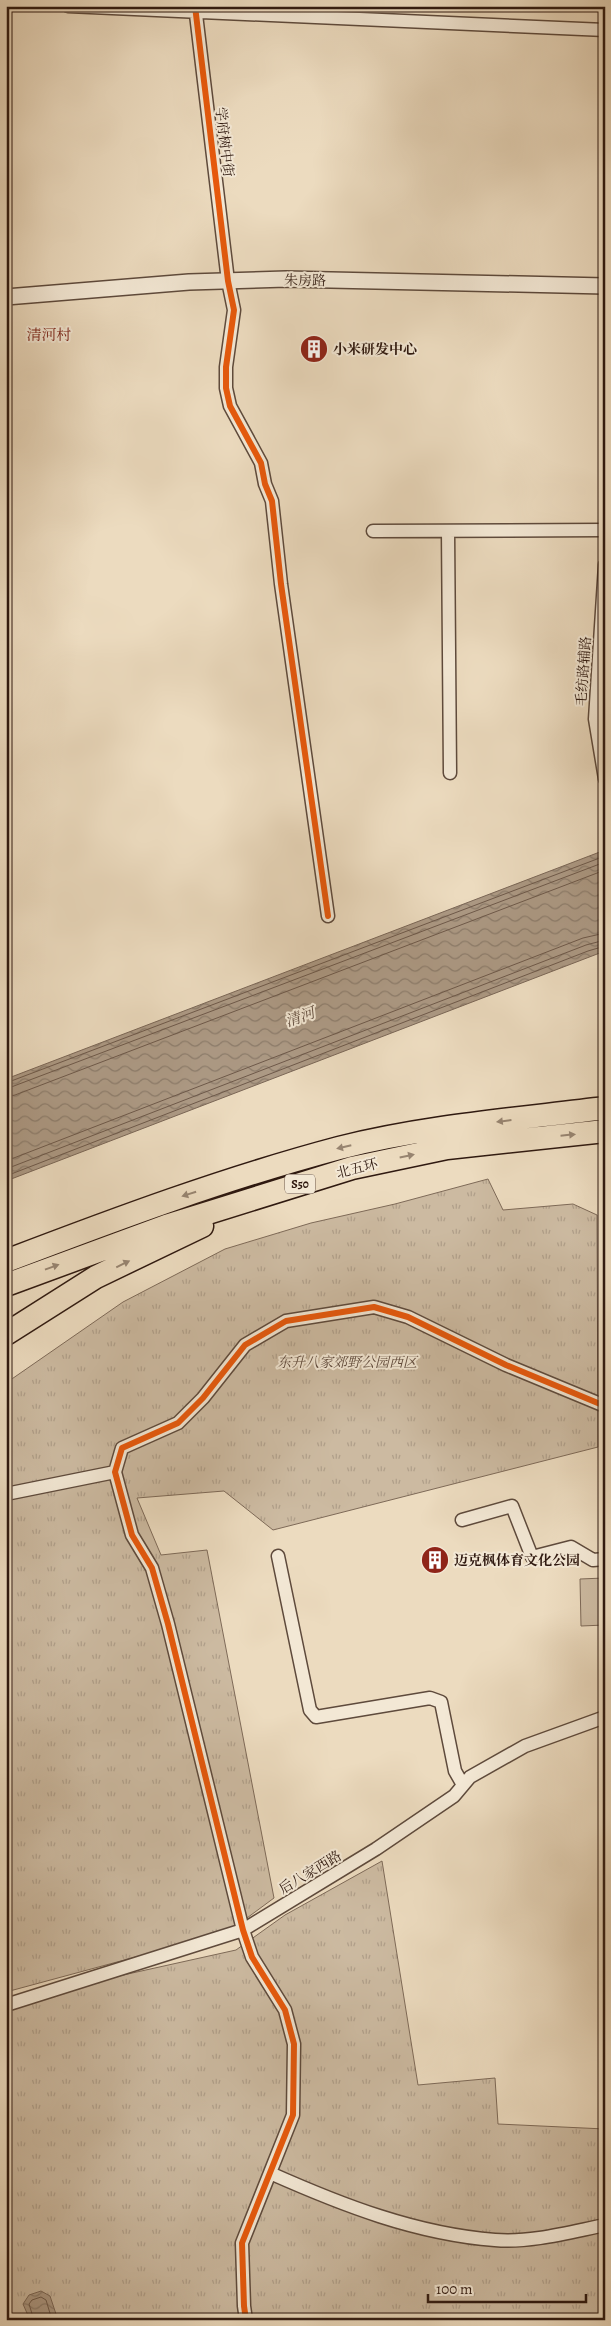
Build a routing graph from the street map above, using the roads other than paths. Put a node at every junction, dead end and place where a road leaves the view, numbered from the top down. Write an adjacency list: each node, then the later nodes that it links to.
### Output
1 (68, 6): 2 (street)
2 (195, 8): 3 (street); 4 (street, 学府树中街)
3 (605, 30)
4 (228, 281): 5 (street, 朱房路); 6 (street, 朱房路); 13 (street, 学府树中街)
5 (605, 286)
6 (6, 297)
7 (605, 530): 9 (street)
8 (373, 531): 9 (street)
9 (448, 531): 11 (street)
10 (605, 565): 12 (street, 毛纺路辅路)
11 (450, 772)
12 (605, 779)
13 (328, 916)
14 (605, 1108): 17 (highway, 北五环 / S50, one-way to 17)
15 (605, 1131): 16 (highway, 北五环 / S50, one-way to 15)
16 (266, 1195): 18 (highway, 北五环 / S50, one-way to 16); 19 (highway, one-way to 16)
17 (6, 1261)
18 (6, 1285)
19 (6, 1334)
20 (605, 1406): 21 (street)
21 (116, 1472): 22 (street); 28 (street)
22 (6, 1494)
23 (462, 1520): 25 (street)
24 (278, 1556): 27 (street)
25 (605, 1559)
26 (605, 1717): 27 (street, 后八家西路)
27 (464, 1785): 28 (street, 后八家西路)
28 (243, 1930): 29 (street, 后八家西路); 30 (street)
29 (6, 2005)
30 (270, 2174): 31 (street); 32 (street)
31 (605, 2225)
32 (246, 2320)

